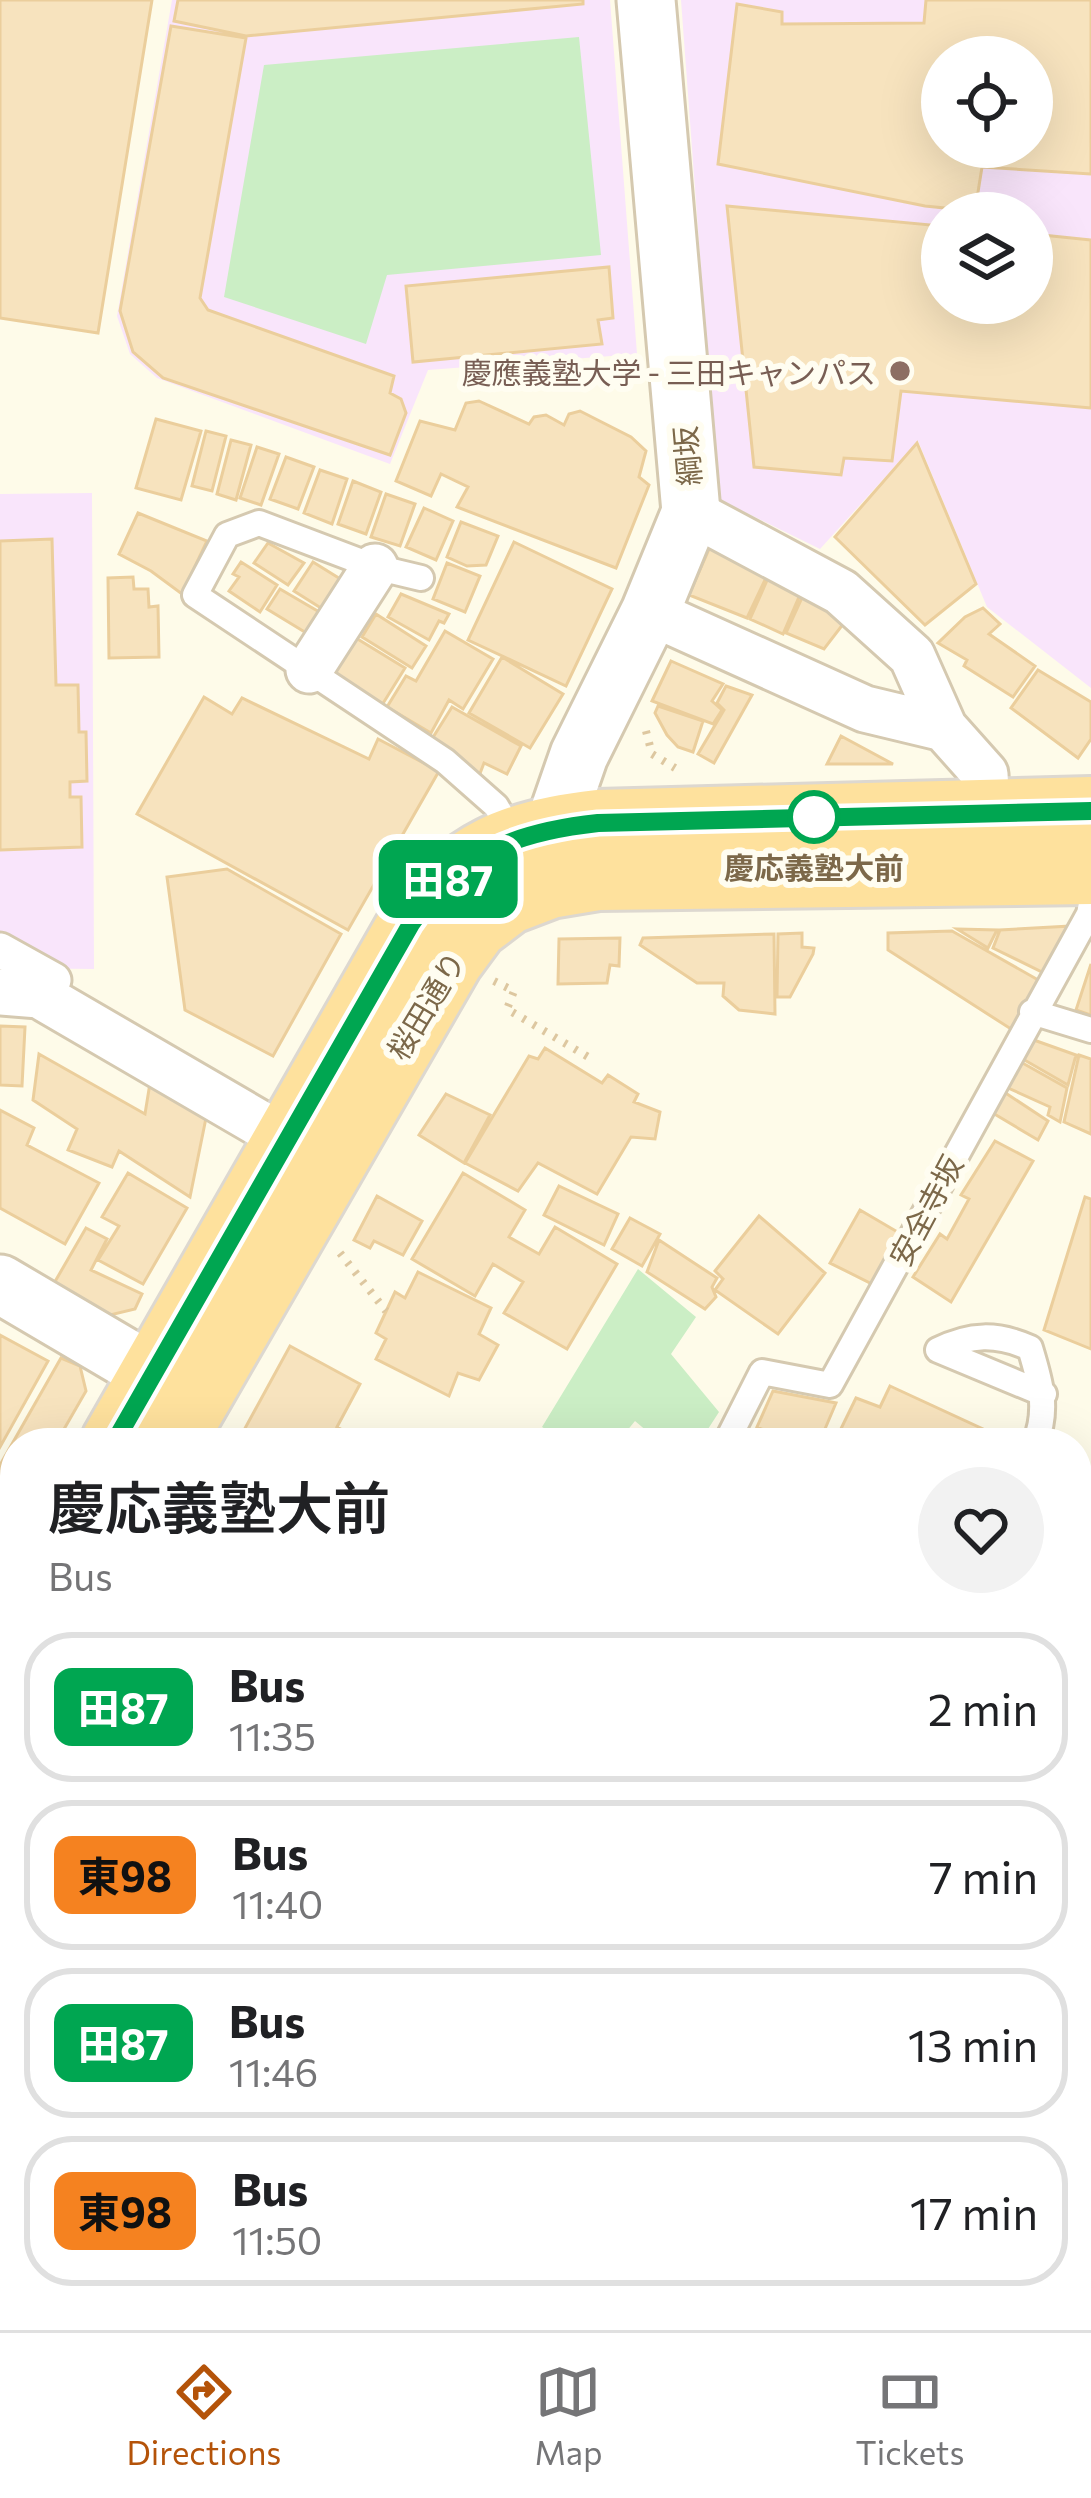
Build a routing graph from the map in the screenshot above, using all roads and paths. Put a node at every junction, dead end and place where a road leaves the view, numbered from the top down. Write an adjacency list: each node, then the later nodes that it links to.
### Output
1 (646, 0): 2 (street, 綱坂)
2 (691, 512): 5 (street, 綱坂); 8 (street)
3 (375, 567): 4 (lane); 6 (street); 6 (lane)
4 (421, 578)
5 (650, 612): 8 (street); 12 (street, 綱坂)
6 (309, 670): 12 (lane)
7 (644, 722): 9 (path)
8 (944, 728): 11 (street)
9 (680, 771)
10 (1091, 811): 11 (highway, 桜田通り)
11 (987, 813): 12 (highway, 桜田通り)
12 (540, 850): 13 (highway, 桜田通り); 22 (highway, 桜田通り); 27 (highway, 桜田通り)
13 (1091, 871)
14 (1091, 904): 19 (lane, 安全寺坂)
15 (0, 950): 17 (street)
16 (488, 978): 21 (path)
17 (54, 980)
18 (0, 992): 22 (street)
19 (1032, 1012): 20 (lane); 29 (lane, 安全寺坂)
20 (1091, 1030)
21 (590, 1058)
22 (288, 1140): 27 (highway, 桜田通り)
23 (332, 1242): 25 (path)
24 (0, 1284): 27 (street)
25 (386, 1311)
26 (1044, 1394): 30 (lane)
27 (174, 1405): 28 (highway, 桜田通り)
28 (138, 1428)
29 (734, 1428)
30 (1041, 1428)

